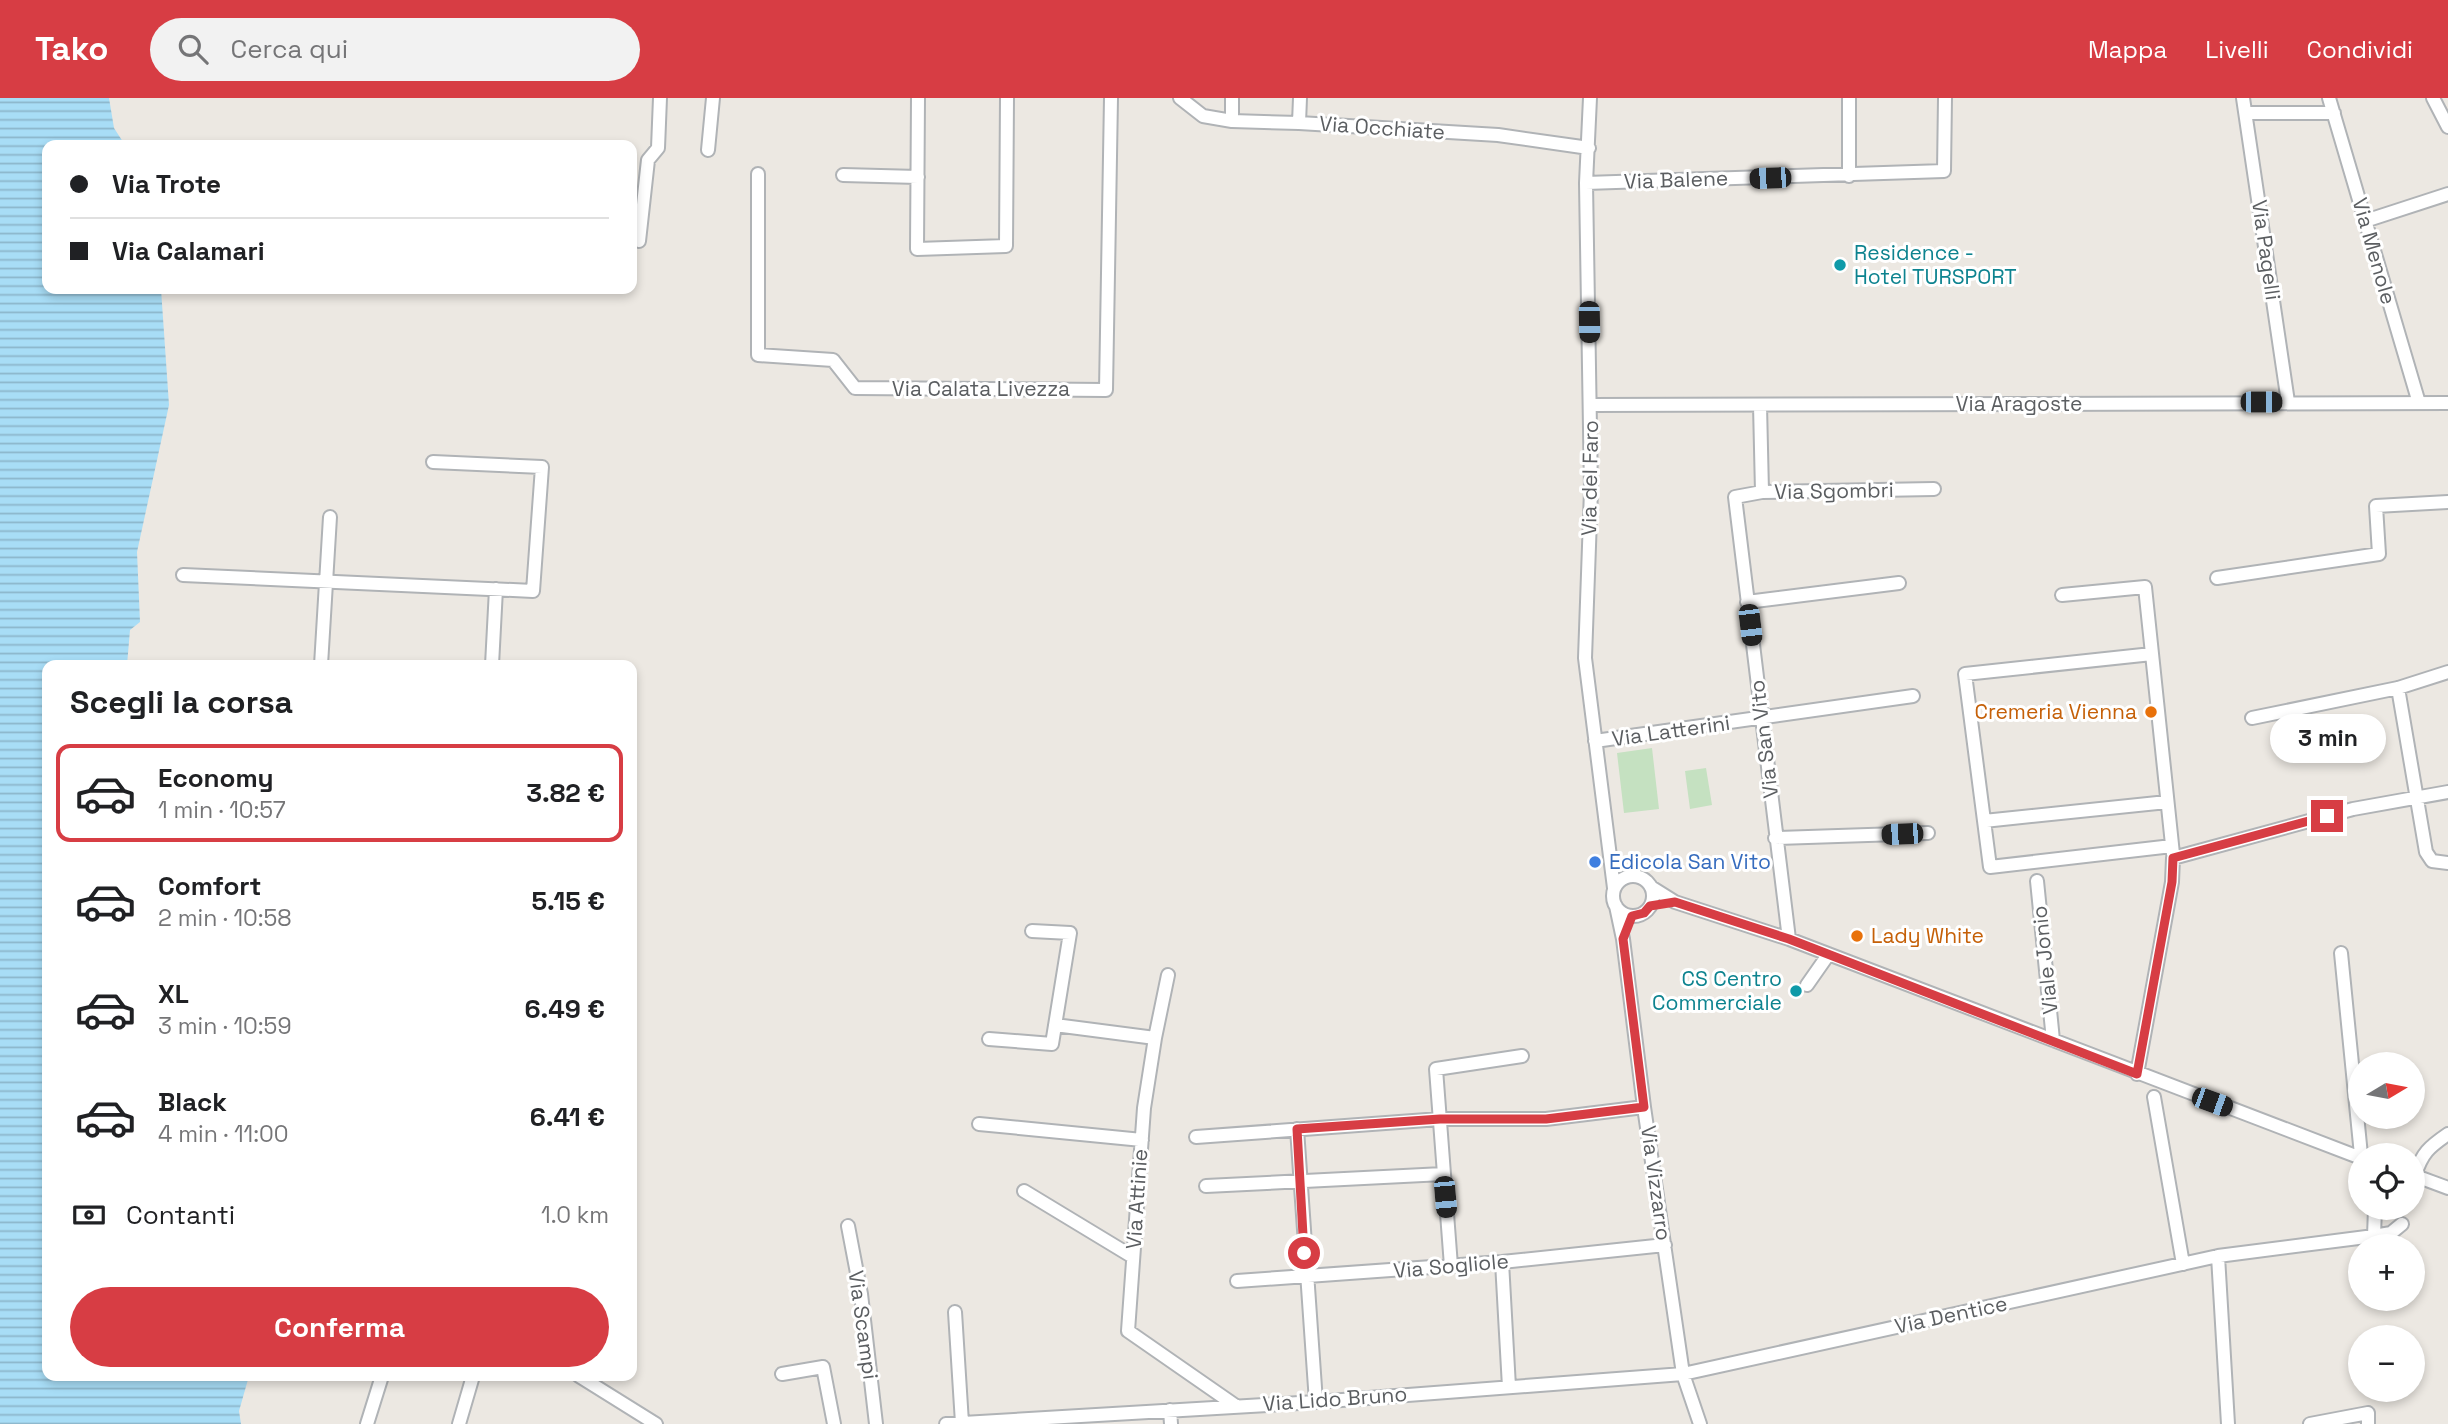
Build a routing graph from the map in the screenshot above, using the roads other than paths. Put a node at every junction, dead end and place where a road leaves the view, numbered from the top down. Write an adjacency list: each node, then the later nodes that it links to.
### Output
1 (660, 98): 29 (street)
2 (713, 98): 21 (street)
3 (918, 98): 25 (street)
4 (1007, 98): 25 (street)
5 (1111, 98): 22 (street, Via Calata Livezza)
6 (1180, 98): 17 (street, Via Occhiate)
7 (1232, 98): 17 (street)
8 (1300, 98): 18 (street)
9 (1590, 98): 20 (street, Via del Faro)
10 (1849, 98): 24 (street)
11 (1945, 98): 24 (street, Via Balene)
12 (2244, 98): 15 (street, Via Pagelli)
13 (2329, 98): 16 (street, Via Menole)
14 (2433, 98): 19 (street)
15 (2246, 113): 16 (street); 30 (street, Via Pagelli)
16 (2334, 113): 28 (street, Via Menole)
17 (1231, 121): 18 (street, Via Occhiate)
18 (1299, 123): 20 (street, Via Occhiate)
19 (2448, 127)
20 (1589, 148): 26 (street, Via del Faro)
21 (708, 150)
22 (758, 174)
23 (842, 175): 25 (street)
24 (1849, 176): 26 (street, Via Balene)
25 (918, 177)
26 (1586, 183): 33 (street, Via del Faro)
27 (2448, 194): 28 (street)
28 (2365, 221): 31 (street, Via Menole)
29 (639, 241)
30 (2288, 402): 31 (street, Via Aragoste); 34 (street, Via Aragoste)
31 (2419, 403): 32 (street, Via Aragoste)
32 (2448, 403)
33 (1591, 405): 34 (street, Via Aragoste); 56 (street, Via del Faro)
34 (1760, 405): 37 (street)
35 (433, 462): 45 (street)
36 (1934, 489): 37 (street, Via Sgombri)
37 (1762, 492): 38 (street, Via Sgombri)
38 (1735, 497): 47 (street, Via San Vito)
39 (2448, 502): 42 (street)
40 (330, 517): 43 (street)
41 (183, 575): 43 (street)
42 (2217, 578)
43 (326, 581): 45 (street); 49 (street)
44 (1899, 583): 47 (street)
45 (496, 589): 50 (street)
46 (2062, 595): 48 (street)
47 (1747, 602): 55 (street, Via San Vito)
48 (2152, 654): 59 (street); 60 (street)
49 (321, 660)
50 (492, 660)
51 (2448, 672): 52 (street)
52 (2398, 688): 54 (street); 58 (street)
53 (1913, 696): 55 (street, Via Latterini)
54 (2252, 718)
55 (1762, 719): 56 (street, Via Latterini); 62 (street, Via San Vito)
56 (1595, 741): 64 (street, Via del Faro)
57 (2448, 792): 58 (street)
58 (2418, 796): 63 (street); 65 (street)
59 (2167, 802): 60 (street); 63 (street)
60 (1984, 821): 63 (street)
61 (1928, 832): 62 (street)
62 (1775, 838): 76 (street, Via San Vito)
63 (2173, 852): 86 (street)
64 (1611, 856): 66 (street); 69 (street, Via del Faro)
65 (2448, 863)
66 (1630, 876): 68 (street); 69 (street)
67 (2037, 881): 84 (street, Viale Jonio)
68 (1651, 887): 70 (street, Viale Jonio); 72 (street)
69 (1614, 888): 71 (street, Via Vizzarro)
70 (1675, 902): 72 (street, Viale Jonio); 76 (street, Viale Jonio)
71 (1616, 906): 73 (street); 75 (street, Via Vizzarro)
72 (1650, 906): 73 (street)
73 (1632, 916): 75 (street, Via Vizzarro)
74 (1032, 931): 81 (street)
75 (1623, 939): 88 (street, Via Vizzarro)
76 (1789, 939): 78 (street, Viale Jonio)
77 (2341, 953): 95 (street)
78 (1828, 955): 80 (street); 84 (street, Viale Jonio)
79 (1168, 975): 82 (street, Via Attinie)
80 (1807, 985)
81 (1055, 1025): 82 (street); 83 (street)
82 (1155, 1038): 94 (street, Via Attinie)
83 (989, 1039)
84 (2053, 1040): 86 (street, Viale Jonio)
85 (1522, 1056): 89 (street)
86 (2137, 1074): 96 (street, Viale Jonio)
87 (2154, 1097): 112 (street)
88 (1644, 1107): 89 (street); 108 (street, Via Vizzarro)
89 (1440, 1119): 91 (street); 98 (street)
90 (979, 1124): 94 (street)
91 (1297, 1129): 93 (street); 100 (street)
92 (2448, 1134): 97 (street)
93 (1196, 1137)
94 (1142, 1140): 110 (street, Via Attinie)
95 (2360, 1143)
96 (2348, 1151)
97 (2425, 1152)
98 (1443, 1174): 100 (street); 113 (street)
99 (2425, 1179): 102 (street)
100 (1301, 1181): 101 (street); 114 (street)
101 (1206, 1186)
102 (2448, 1188)
103 (1024, 1191): 110 (street)
104 (2402, 1224): 106 (street, Via Dentice)
105 (848, 1226): 133 (street, Via Scampi)
106 (2385, 1234)
107 (2348, 1239): 109 (street, Via Dentice)
108 (1665, 1245): 111 (street, Via Sogliole); 118 (street, Via Vizzarro)
109 (2218, 1256): 112 (street, Via Dentice); 137 (street)
110 (1133, 1257): 124 (street, Via Attinie)
111 (1502, 1262): 113 (street, Via Sogliole); 122 (street)
112 (2182, 1264): 118 (street, Via Dentice)
113 (1451, 1266): 114 (street, Via Sogliole)
114 (1306, 1276): 115 (street, Via Sogliole); 123 (street)
115 (1237, 1281)
116 (955, 1312): 129 (street)
117 (782, 1374): 132 (street)
118 (1683, 1374): 122 (street, Via Lido Bruno); 136 (street, Via Vizzarro)
119 (380, 1381): 130 (street)
120 (472, 1381): 131 (street)
121 (586, 1381): 127 (street)
122 (1509, 1387): 123 (street, Via Lido Bruno)
123 (1315, 1402): 124 (street, Via Lido Bruno)
124 (1236, 1406): 125 (street, Via Lido Bruno)
125 (1170, 1410): 126 (street, Via Lido Bruno); 135 (street)
126 (1069, 1420): 128 (street, Via Lido Bruno)
127 (648, 1422)
128 (1013, 1422): 129 (street, Via Lido Bruno)
129 (962, 1423): 134 (street, Via Lido Bruno)
130 (367, 1424)
131 (460, 1424)
132 (834, 1424)
133 (876, 1424)
134 (946, 1424)
135 (1171, 1424)
136 (1700, 1424)
137 (2228, 1424)
138 (2310, 1424): 139 (street)
139 (2368, 1424)

